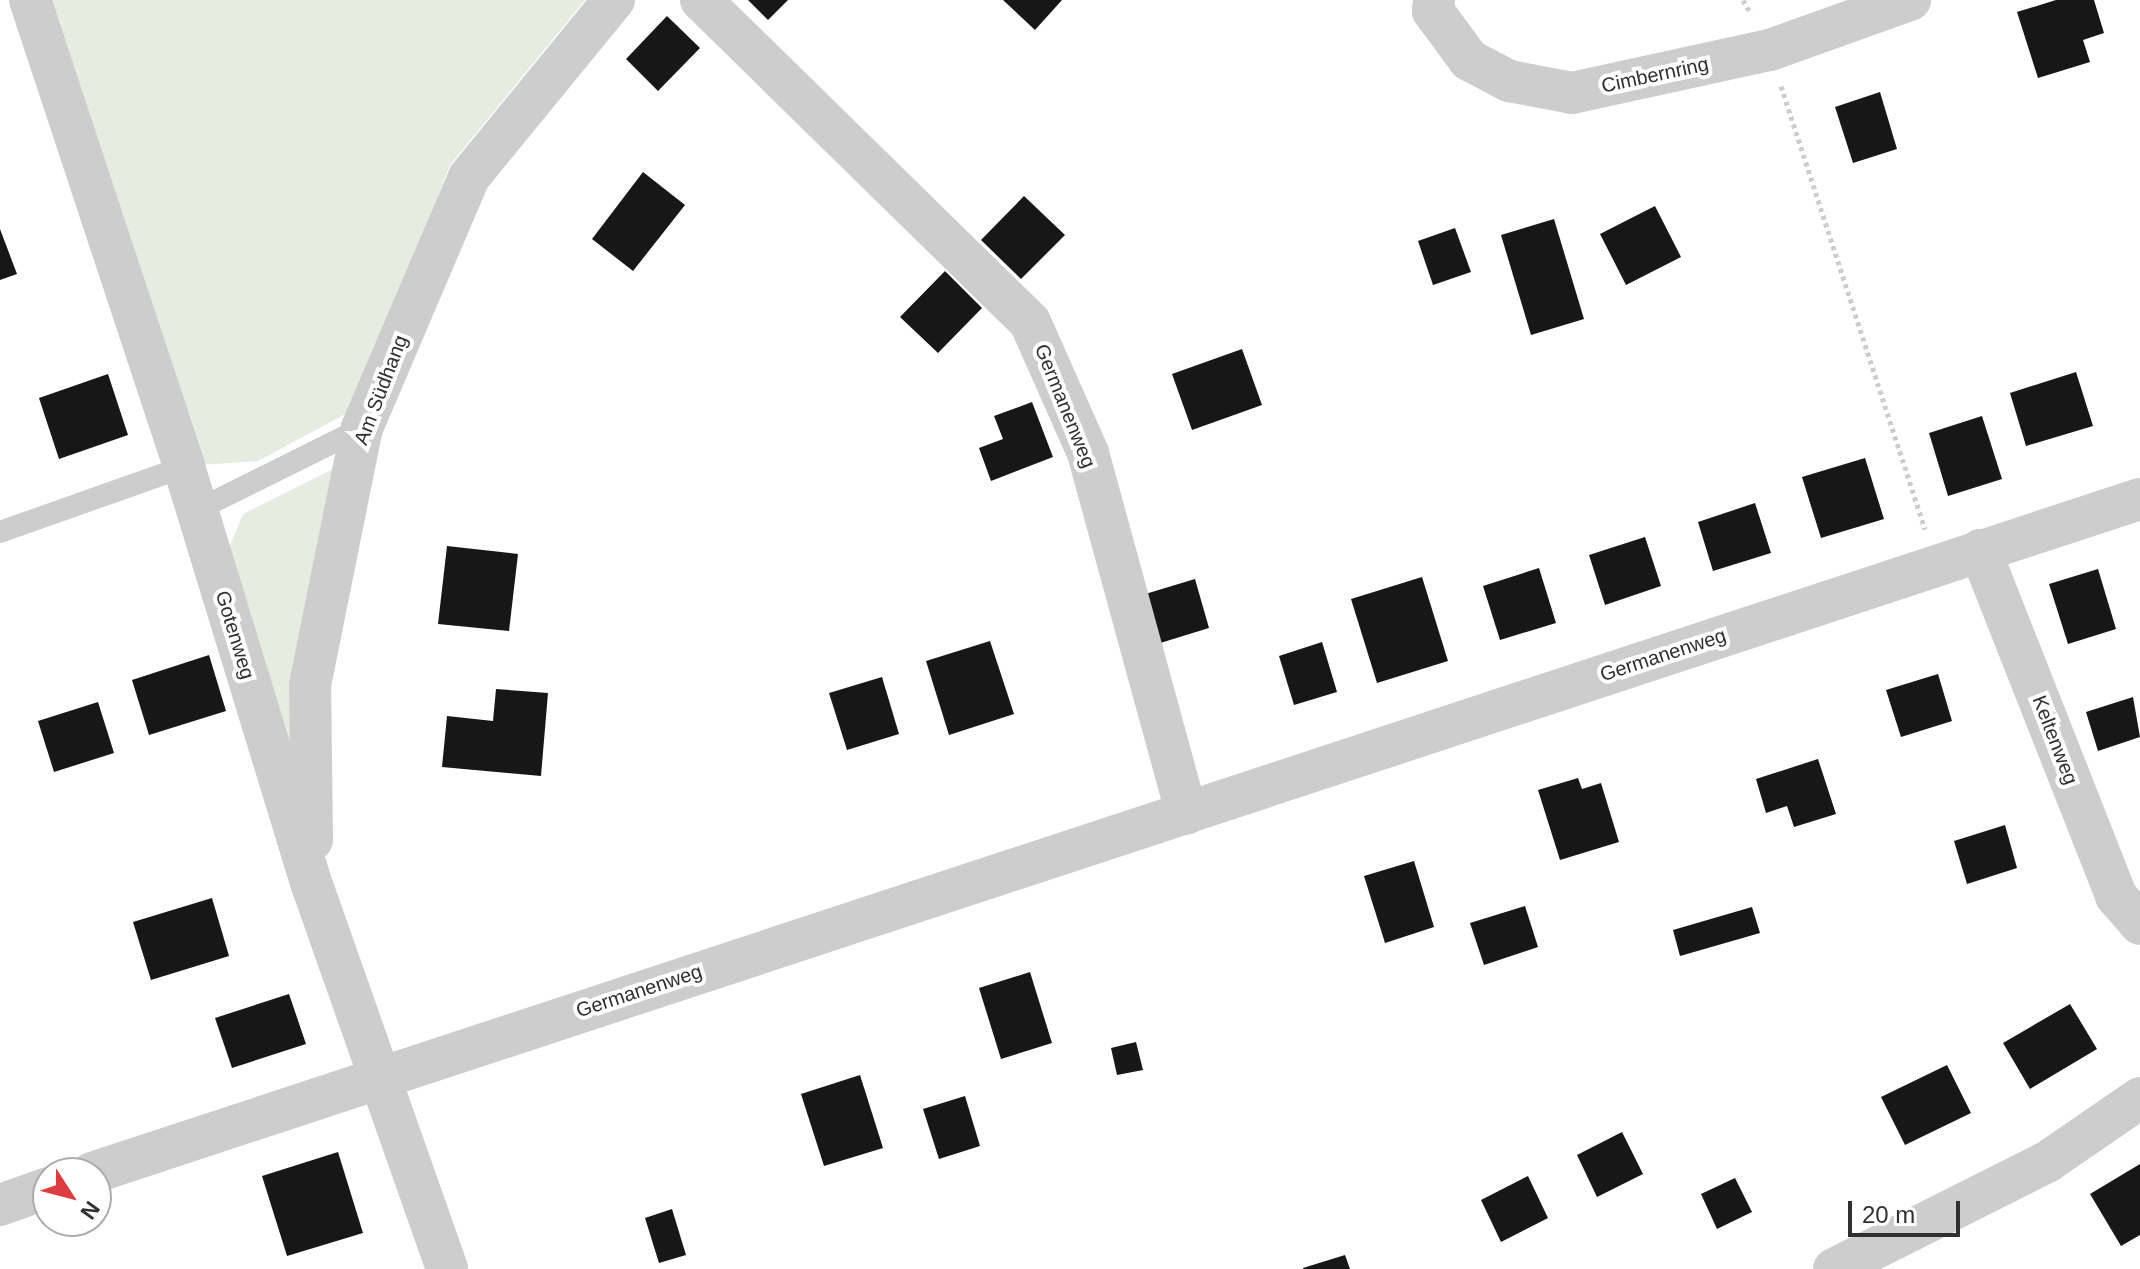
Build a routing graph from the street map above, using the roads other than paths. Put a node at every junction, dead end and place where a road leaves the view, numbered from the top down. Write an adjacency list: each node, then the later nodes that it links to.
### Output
1 (30, 0): 7 (street, Gotenweg)
2 (614, 0): 6 (street, Am Südhang)
3 (701, 0): 12 (street, Germanenweg)
4 (1434, 0): 5 (street, Cimbernring)
5 (1910, 0)
6 (362, 428): 9 (lane); 13 (street, Am Südhang)
7 (184, 467): 9 (street, Gotenweg); 10 (lane)
8 (2140, 499): 11 (street, Germanenweg)
9 (197, 510): 13 (street, Gotenweg)
10 (0, 532)
11 (1980, 550): 12 (street, Germanenweg); 14 (street, Keltenweg)
12 (1187, 814): 15 (street, Germanenweg)
13 (313, 888): 15 (street, Gotenweg)
14 (2140, 924)
15 (378, 1075): 17 (street, Germanenweg); 20 (street, Gotenweg)
16 (2140, 1098): 21 (street)
17 (112, 1166)
18 (32, 1194): 19 (street)
19 (0, 1205)
20 (447, 1269)
21 (1834, 1269)

